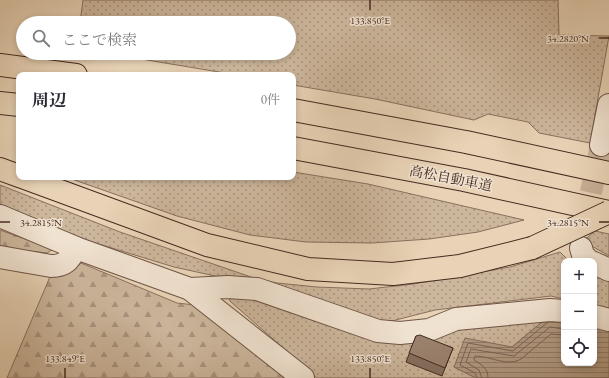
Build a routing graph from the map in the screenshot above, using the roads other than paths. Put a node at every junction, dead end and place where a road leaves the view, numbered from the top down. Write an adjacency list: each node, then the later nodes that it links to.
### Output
1 (0, 65): 2 (highway)
2 (53, 72)
3 (0, 103): 5 (highway)
4 (609, 105): 7 (street)
5 (16, 106)
6 (296, 111): 10 (highway)
7 (601, 145)
8 (296, 149): 13 (highway, 高松自動車道)
9 (0, 169): 11 (highway)
10 (609, 173)
11 (16, 175)
12 (28, 180): 13 (highway, bridge)
13 (609, 212)
14 (0, 216): 15 (street)
15 (76, 248): 16 (street); 19 (street)
16 (0, 257)
17 (588, 257): 18 (street)
18 (609, 270)
19 (190, 289): 20 (street); 23 (street)
20 (561, 311)
21 (597, 317): 22 (street)
22 (609, 320)
23 (299, 377)

